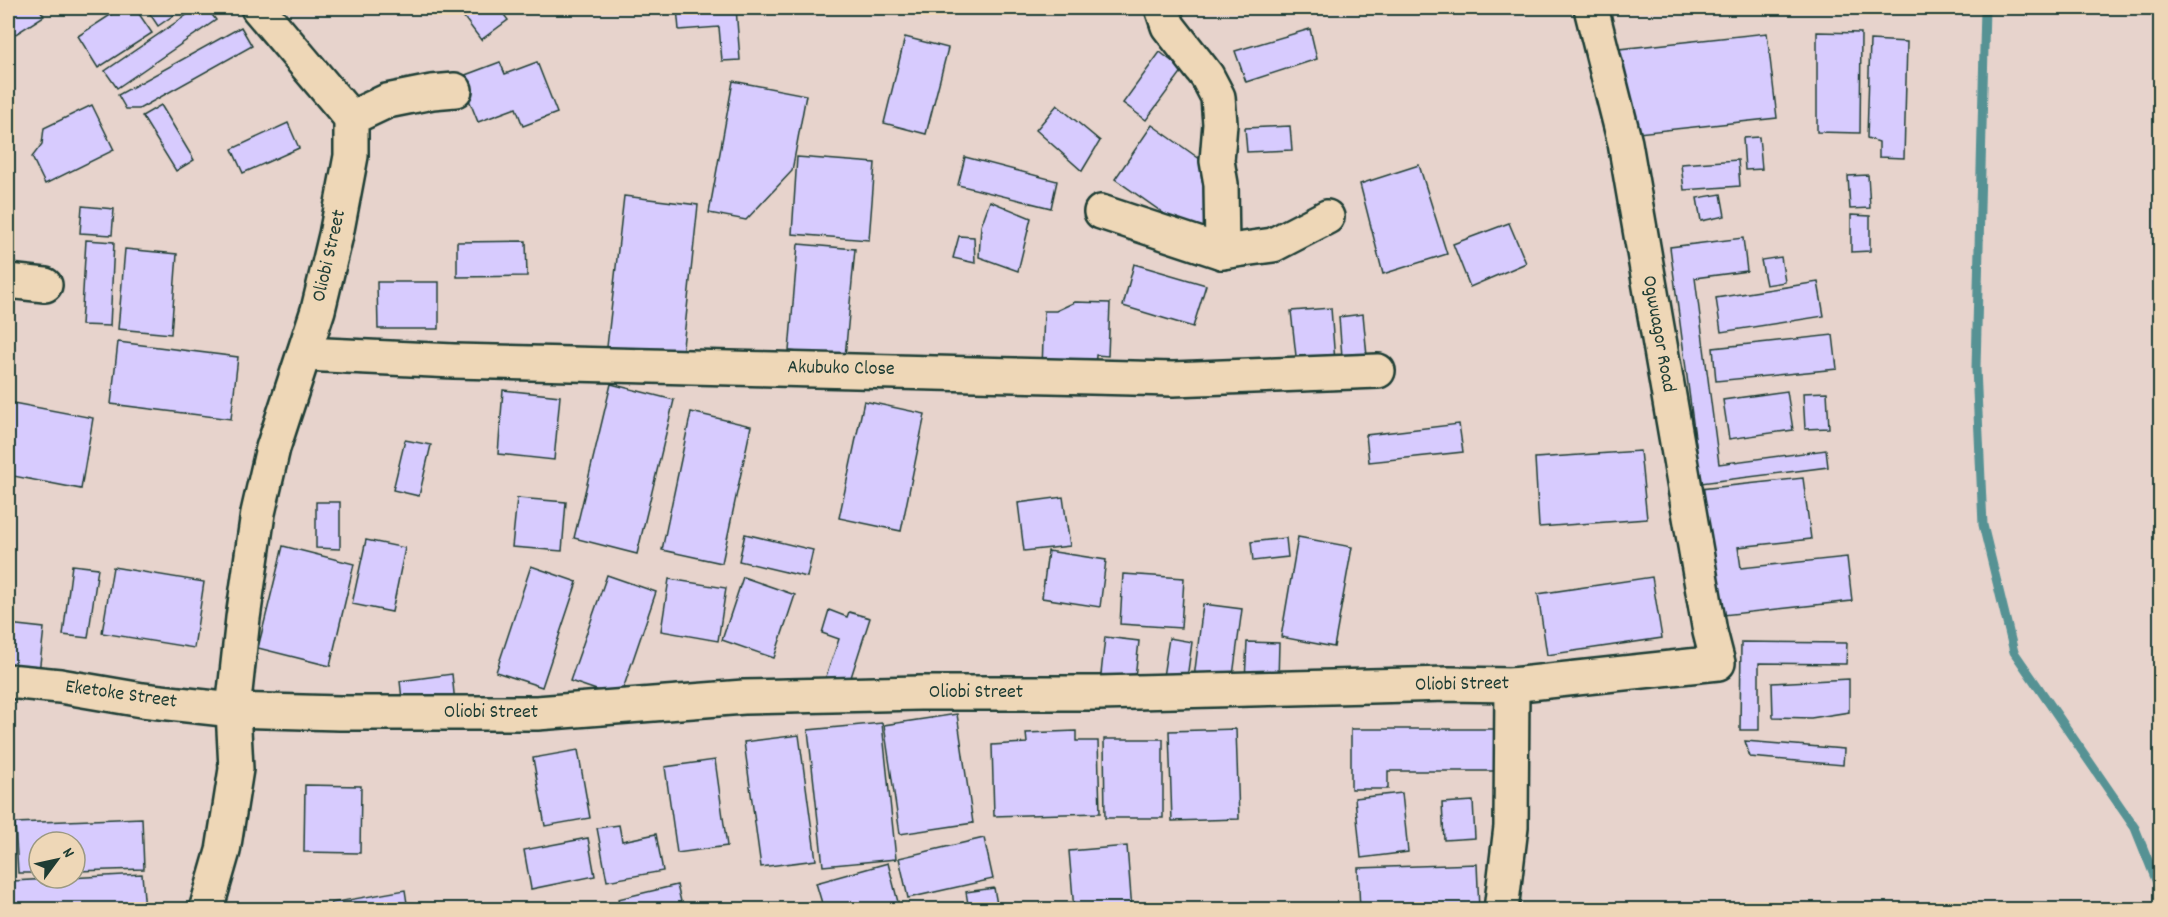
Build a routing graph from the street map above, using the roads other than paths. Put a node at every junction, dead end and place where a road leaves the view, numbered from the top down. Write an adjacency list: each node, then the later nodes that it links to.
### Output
1 (258, 8): 5 (street)
2 (1162, 8): 8 (street)
3 (1592, 8): 13 (street, Ogwuagor Road)
4 (455, 90): 5 (street)
5 (351, 118): 11 (street, Oliobi Street)
6 (1101, 212): 8 (street)
7 (1327, 217): 8 (street)
8 (1222, 252)
9 (8, 281): 10 (street)
10 (45, 285)
11 (304, 354): 12 (street, Akubuko Close); 16 (street, Oliobi Street)
12 (1378, 371)
13 (1718, 663): 15 (street, Oliobi Street)
14 (8, 681): 16 (street, Eketoke Street)
15 (1512, 685): 16 (street, Oliobi Street); 18 (street)
16 (234, 710): 17 (street, Oliobi Street)
17 (206, 909)
18 (1501, 909)

